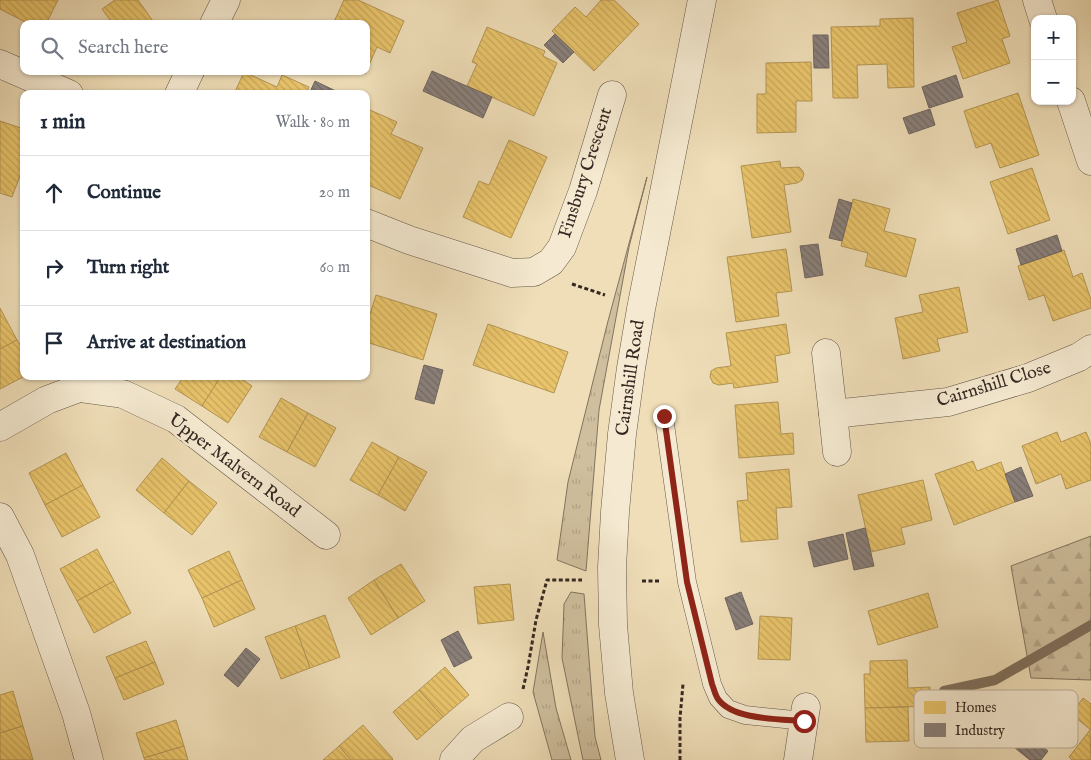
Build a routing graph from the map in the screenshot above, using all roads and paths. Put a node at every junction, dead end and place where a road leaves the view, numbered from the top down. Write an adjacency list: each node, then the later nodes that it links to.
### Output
1 (226, 0): 5 (street)
2 (702, 0): 29 (street, Cairnshill Road)
3 (1036, 0): 4 (street)
4 (1042, 15)
5 (216, 20)
6 (0, 64): 7 (street)
7 (20, 73)
8 (25, 75): 10 (street)
9 (188, 75): 11 (street)
10 (60, 90)
11 (181, 90)
12 (612, 95): 15 (street, Finsbury Crescent)
13 (1072, 105): 14 (street)
14 (1091, 161)
15 (370, 225)
16 (1091, 349): 18 (street, Cairnshill Close)
17 (826, 353): 18 (street)
18 (833, 414): 21 (street)
19 (664, 416): 25 (lane)
20 (0, 427): 23 (street, Upper Malvern Road)
21 (838, 452)
22 (0, 517): 27 (street)
23 (326, 535)
24 (584, 580): 26 (path)
25 (805, 714): 30 (street)
26 (509, 717): 28 (street)
27 (89, 760)
28 (454, 760)
29 (630, 760)
30 (798, 760)

